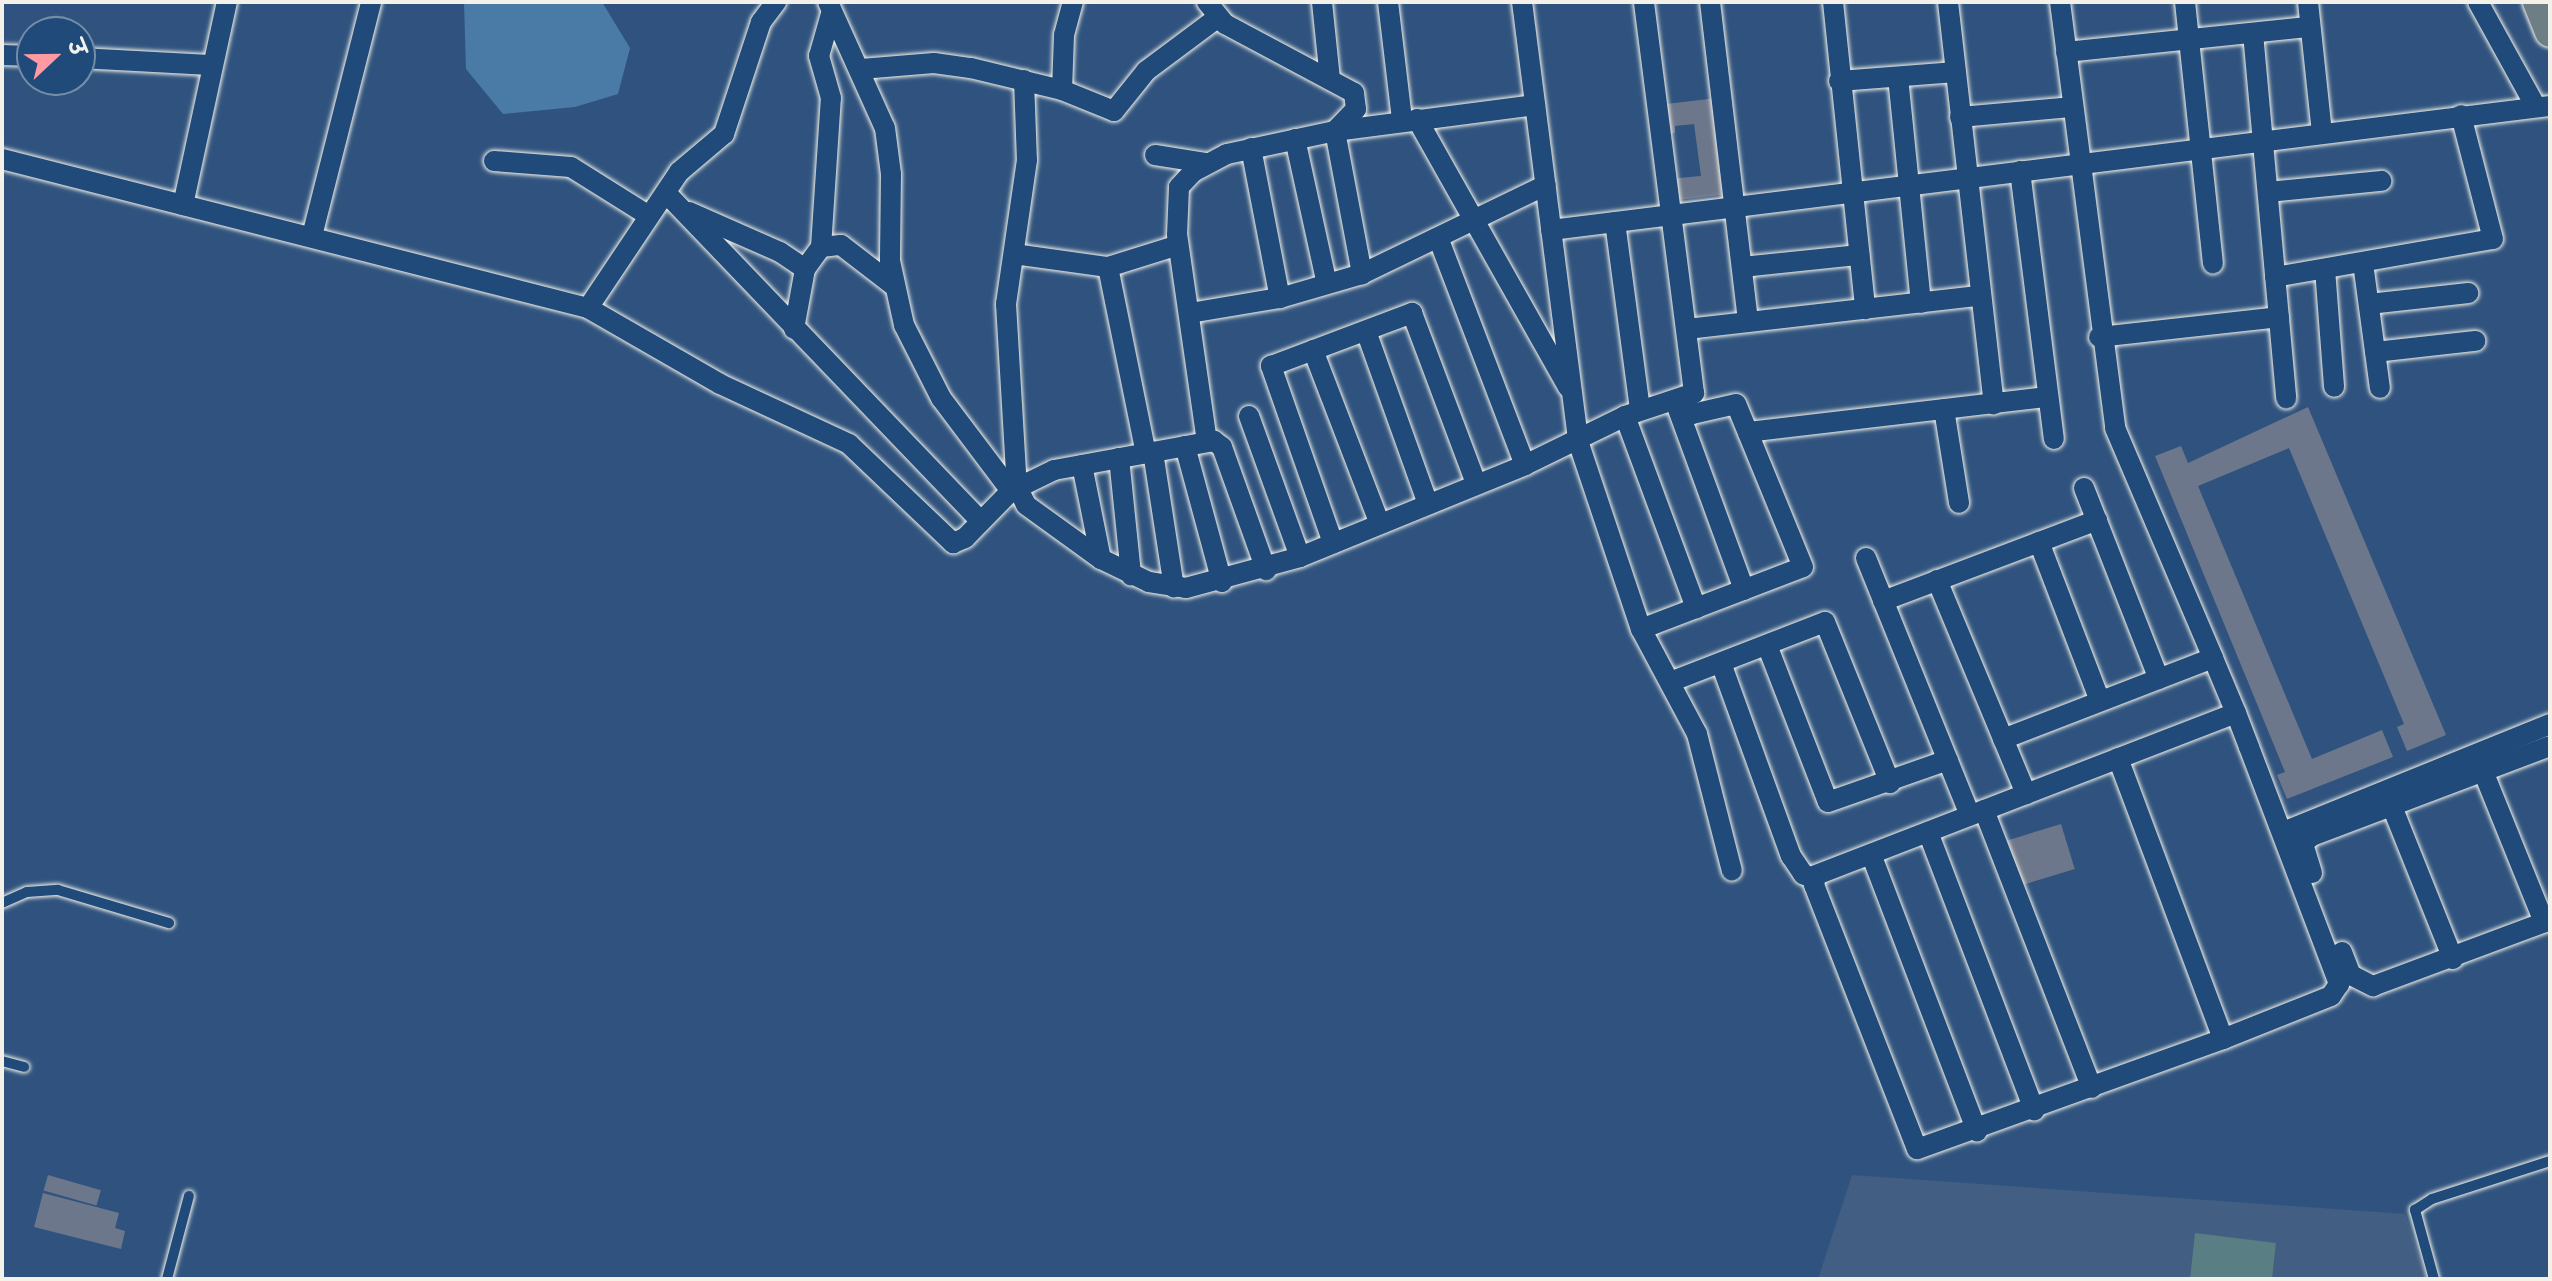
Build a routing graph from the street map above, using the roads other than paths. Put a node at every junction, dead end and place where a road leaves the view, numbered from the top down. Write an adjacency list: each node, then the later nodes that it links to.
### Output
1 (227, 2): 25 (street)
2 (371, 2): 66 (street)
3 (776, 2): 56 (street)
4 (1073, 2): 32 (street)
5 (1322, 2): 30 (street)
6 (1388, 2): 38 (street)
7 (1522, 2): 33 (street)
8 (1644, 2): 62 (street)
9 (1710, 2): 59 (street)
10 (1833, 2): 31 (street)
11 (1948, 2): 27 (street)
12 (2060, 2): 23 (street)
13 (2185, 2): 22 (street)
14 (2308, 2): 19 (street)
15 (2478, 2): 35 (street)
16 (2538, 2): 20 (main road)
17 (830, 8): 26 (street); 69 (street)
18 (1212, 10): 30 (street); 32 (street)
19 (2310, 27): 21 (street); 40 (street)
20 (2550, 32)
21 (2253, 33): 22 (street); 42 (street)
22 (2189, 39): 23 (street); 44 (street)
23 (2066, 52): 34 (street)
24 (96, 59): 25 (street)
25 (210, 65): 58 (street)
26 (861, 69): 29 (street); 81 (street)
27 (1956, 72): 28 (street); 37 (street)
28 (1898, 77): 31 (street); 54 (street)
29 (1024, 80): 32 (street); 70 (street)
30 (1330, 80): 39 (street)
31 (1839, 81): 57 (street)
32 (1062, 90)
33 (1535, 105): 38 (street); 53 (street)
34 (2071, 107): 37 (street); 49 (street)
35 (2543, 107): 36 (street)
36 (2461, 115): 40 (street); 72 (street)
37 (1960, 117): 51 (street)
38 (1410, 119): 39 (street); 63 (street)
39 (1335, 131): 41 (street); 78 (street)
40 (2322, 132): 42 (street)
41 (1295, 139): 43 (street); 80 (street)
42 (2263, 140): 44 (street); 55 (street)
43 (1251, 148): 48 (street); 84 (street)
44 (2201, 148): 49 (street); 73 (street)
45 (1155, 155): 48 (street)
46 (2, 159): 58 (street)
47 (494, 161): 61 (street)
48 (1206, 163): 68 (street)
49 (2077, 163): 50 (street); 95 (street)
50 (2020, 171): 51 (street); 102 (street)
51 (1966, 179): 54 (street); 83 (street)
52 (2381, 181): 55 (street)
53 (1546, 185): 63 (street); 65 (street)
54 (1909, 186): 57 (street); 85 (street)
55 (2268, 192): 79 (street)
56 (666, 193): 60 (street); 61 (street)
57 (1853, 193): 59 (street); 71 (street)
58 (183, 205): 66 (street)
59 (1736, 207): 62 (street); 75 (street)
60 (682, 210): 76 (street); 92 (street)
61 (649, 216): 87 (street)
62 (1668, 216): 64 (street); 93 (street)
63 (1473, 222): 67 (street); 101 (street)
64 (1615, 222): 65 (street); 107 (street)
65 (1551, 230): 101 (street)
66 (312, 236): 87 (street)
67 (1439, 240): 78 (street); 117 (street)
68 (1178, 245): 74 (street); 89 (street)
69 (821, 247): 76 (street); 81 (street)
70 (1014, 254): 74 (street); 120 (street)
71 (1859, 255): 75 (street); 88 (street)
72 (2363, 263): 77 (street); 86 (street)
73 (2213, 264)
74 (1108, 267): 114 (street)
75 (1742, 267): 91 (street)
76 (805, 269): 92 (street)
77 (2325, 269): 79 (street); 99 (street)
78 (1362, 274): 80 (street)
79 (2275, 277): 90 (street)
80 (1327, 284): 84 (street)
81 (893, 285): 120 (street)
82 (2468, 293): 86 (street)
83 (1978, 296): 85 (street); 105 (street)
84 (1280, 298): 89 (street)
85 (1921, 303): 88 (street)
86 (2369, 304): 98 (street)
87 (588, 308): 124 (street)
88 (1865, 309): 91 (street)
89 (1190, 313): 112 (street)
90 (2279, 317): 95 (street); 103 (street)
91 (1748, 322): 93 (street)
92 (794, 329): 124 (street)
93 (1687, 329): 104 (street)
94 (1366, 331): 97 (street); 118 (street); 121 (street)
95 (2099, 337): 141 (street)
96 (2475, 341): 98 (street)
97 (1313, 350): 125 (street); 127 (street)
98 (2375, 352): 100 (street)
99 (2334, 387)
100 (2380, 388)
101 (1572, 395): 111 (street)
102 (2048, 397): 105 (street); 110 (street)
103 (2286, 399)
104 (1679, 400): 107 (street); 109 (street); 136 (street)
105 (1994, 404): 106 (street)
106 (1944, 409): 109 (street); 122 (street)
107 (1632, 413): 111 (street); 138 (street)
108 (1249, 416): 128 (street)
109 (1748, 432): 136 (street)
110 (2054, 439)
111 (1578, 441): 117 (street); 139 (street)
112 (1207, 442): 113 (street); 131 (street)
113 (1185, 446): 114 (street); 134 (street)
114 (1149, 452): 115 (street); 135 (street)
115 (1119, 458): 116 (street); 132 (street)
116 (1082, 465): 120 (street); 130 (street)
117 (1525, 465): 118 (street)
118 (1476, 483): 121 (street)
119 (2084, 488): 123 (street)
120 (1014, 489): 124 (street); 130 (street)
121 (1427, 501): 125 (street)
122 (1959, 503)
123 (2097, 520): 126 (street); 143 (street)
124 (981, 522)
125 (1379, 522): 127 (street)
126 (2039, 542): 133 (street); 145 (street)
127 (1333, 543): 128 (street)
128 (1300, 557): 131 (street)
129 (1866, 558): 137 (street)
130 (1101, 559): 132 (street)
131 (1266, 570): 134 (street)
132 (1131, 575): 135 (street)
133 (1937, 580): 137 (street); 148 (street)
134 (1222, 582): 135 (street)
135 (1174, 587)
136 (1744, 590): 138 (street)
137 (1883, 601): 151 (street)
138 (1696, 608): 139 (street)
139 (1641, 629): 144 (street)
140 (1767, 645): 142 (street); 153 (street); 153 (street)
141 (2213, 658): 143 (street); 146 (street)
142 (1721, 663): 144 (street); 161 (street)
143 (2159, 679): 145 (street)
144 (1670, 682): 160 (street)
145 (2100, 701): 148 (street)
146 (2236, 713): 150 (street); 158 (street)
147 (2550, 724): 158 (street)
148 (2003, 739): 154 (street)
149 (2550, 746): 152 (street)
150 (2118, 758): 154 (street); 166 (street)
151 (1948, 760): 153 (street); 156 (street)
152 (2483, 771): 155 (street); 163 (street)
153 (1890, 783)
154 (2026, 794): 156 (street)
155 (2391, 804): 165 (street); 165 (street)
156 (1977, 813): 157 (street); 169 (street)
157 (1928, 832): 159 (street); 170 (street)
158 (2283, 832): 166 (street)
159 (1871, 854): 161 (street); 171 (street)
160 (1732, 871)
161 (1814, 879): 171 (street)
162 (2, 903): 164 (lane)
163 (2547, 921): 165 (street)
164 (169, 923)
165 (2453, 959)
166 (2223, 1039): 169 (street)
167 (2, 1061): 168 (lane)
168 (24, 1067)
169 (2092, 1088): 170 (street)
170 (2034, 1110): 171 (street)
171 (1977, 1131)
172 (2550, 1161): 175 (lane)
173 (189, 1196): 174 (lane)
174 (167, 1279)
175 (2434, 1279)

